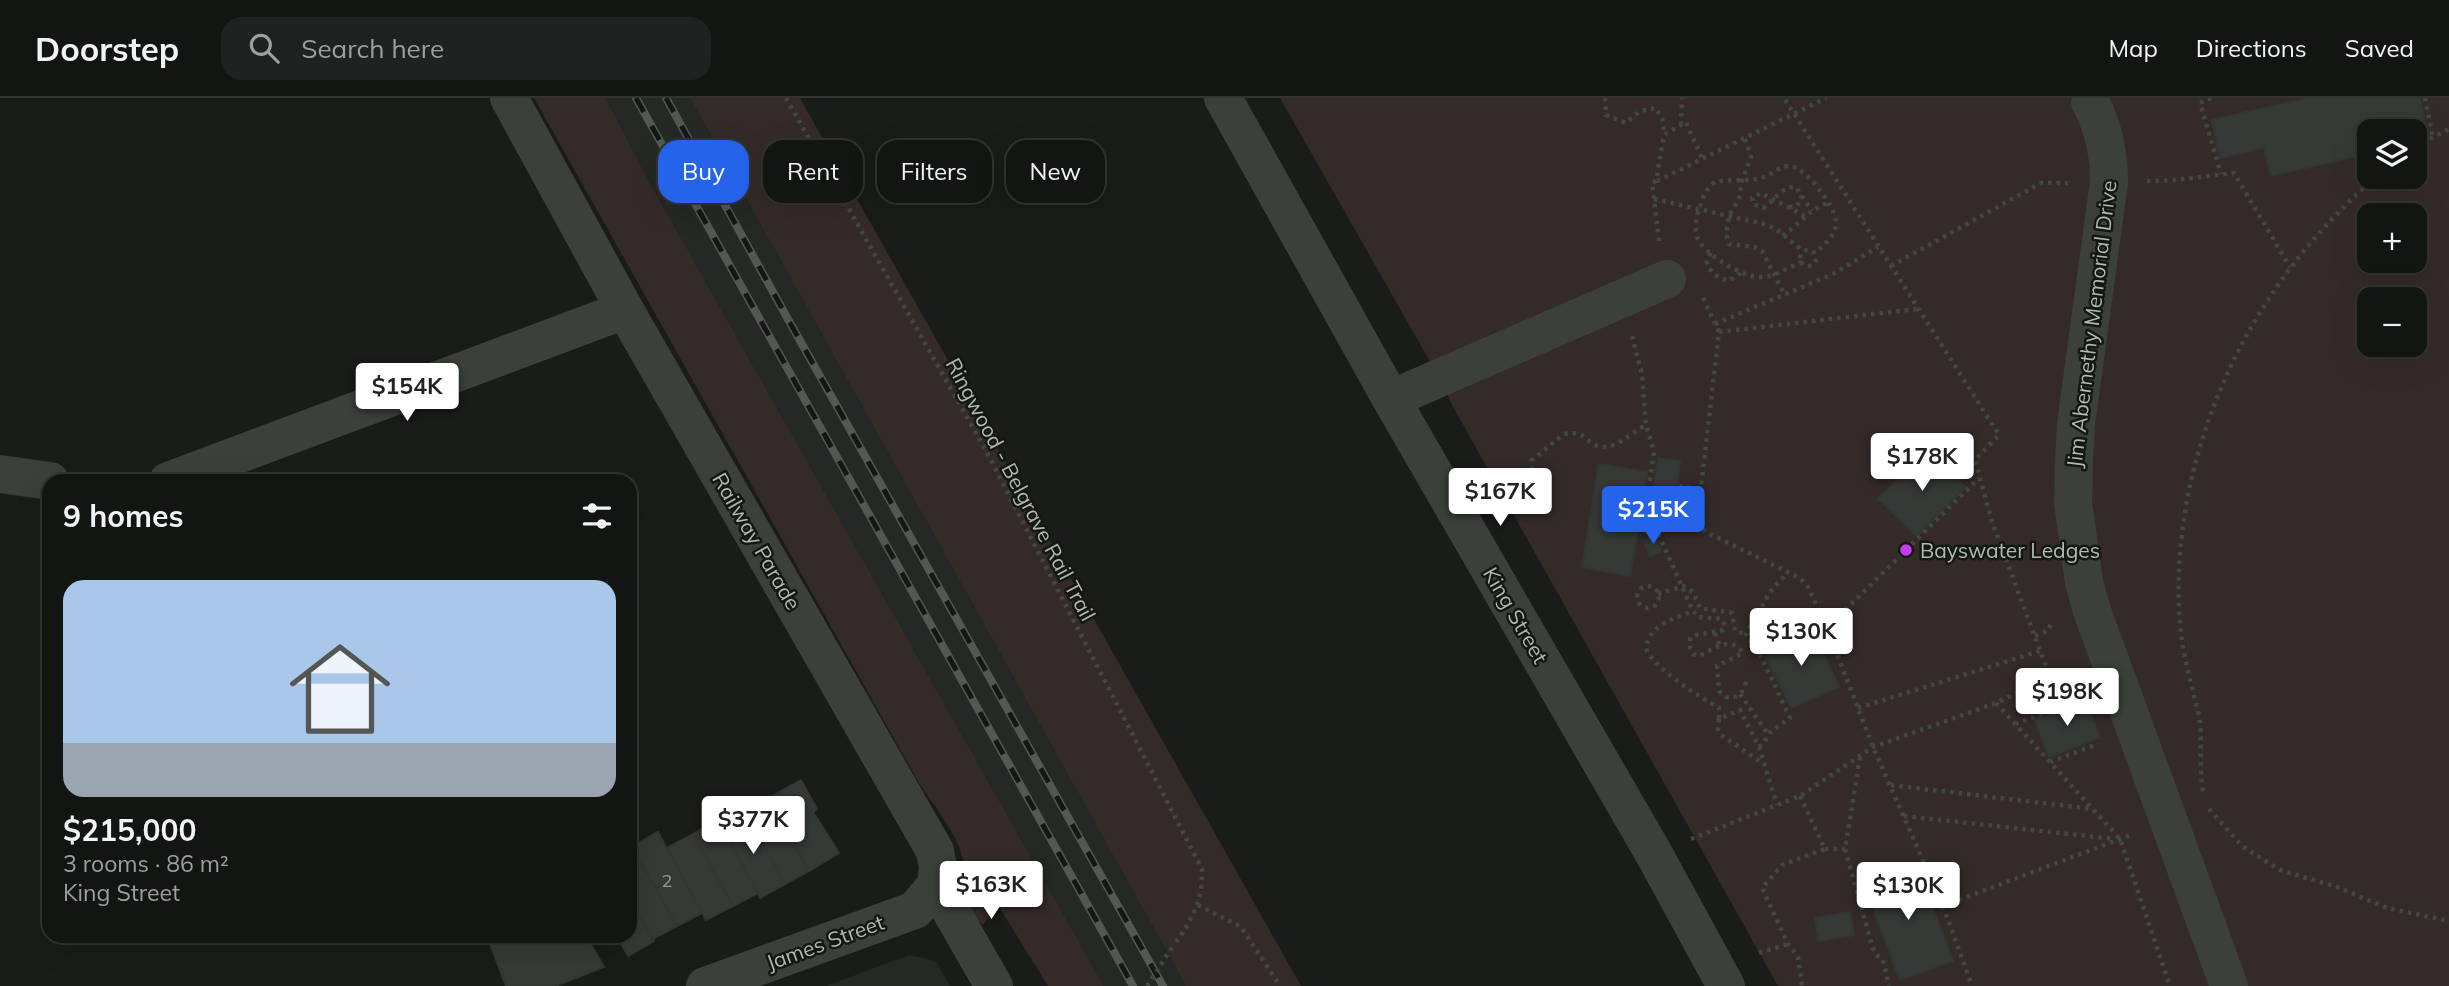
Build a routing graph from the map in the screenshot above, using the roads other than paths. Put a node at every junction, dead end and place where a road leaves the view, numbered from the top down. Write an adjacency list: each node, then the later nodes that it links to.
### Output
1 (509, 98): 5 (street, Railway Parade)
2 (1223, 98): 6 (street, King Street)
3 (2090, 102): 14 (street, Jim Abernethy Memorial Drive)
4 (1684, 286): 6 (street)
5 (625, 310): 8 (street); 10 (street, Railway Parade)
6 (1391, 398): 13 (street, King Street)
7 (0, 474): 9 (street)
8 (187, 474)
9 (42, 480)
10 (936, 885): 11 (street, James Street); 12 (street, Railway Parade)
11 (705, 986)
12 (994, 986)
13 (1726, 986)
14 (2229, 986)

